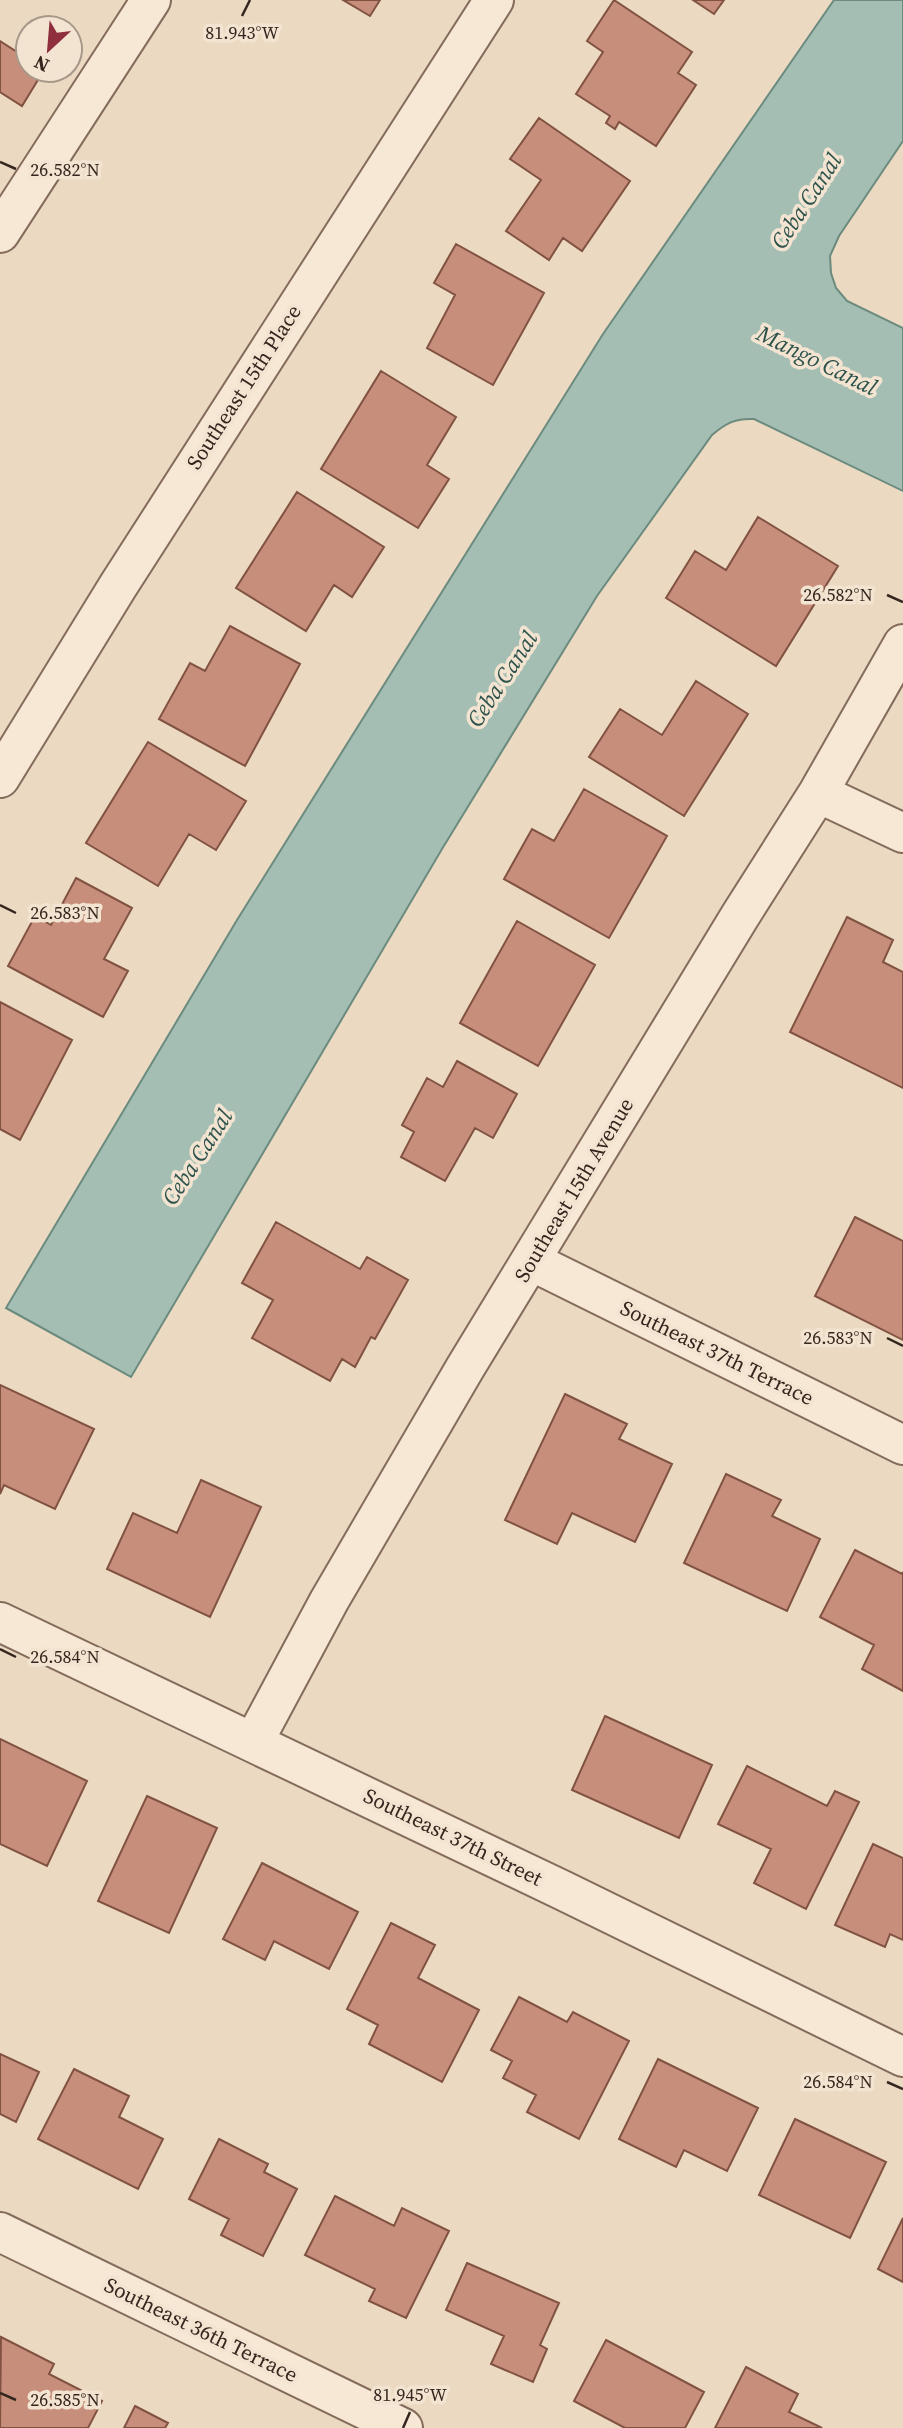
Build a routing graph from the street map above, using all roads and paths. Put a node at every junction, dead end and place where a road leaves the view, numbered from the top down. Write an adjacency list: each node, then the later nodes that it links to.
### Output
1 (151, 0): 3 (street)
2 (494, 0): 6 (street, Southeast 15th Place)
3 (12, 188): 4 (street)
4 (0, 233)
5 (903, 644): 7 (street, Southeast 15th Avenue)
6 (0, 778)
7 (818, 793): 8 (street); 9 (street, Southeast 15th Avenue)
8 (903, 834)
9 (531, 1261): 10 (street, Southeast 37th Terrace); 12 (street, Southeast 15th Avenue)
10 (903, 1445)
11 (0, 1622): 12 (street, Southeast 37th Street)
12 (254, 1741): 13 (street, Southeast 37th Street)
13 (903, 2057)
14 (0, 2232): 15 (street, Southeast 36th Terrace)
15 (403, 2428)

